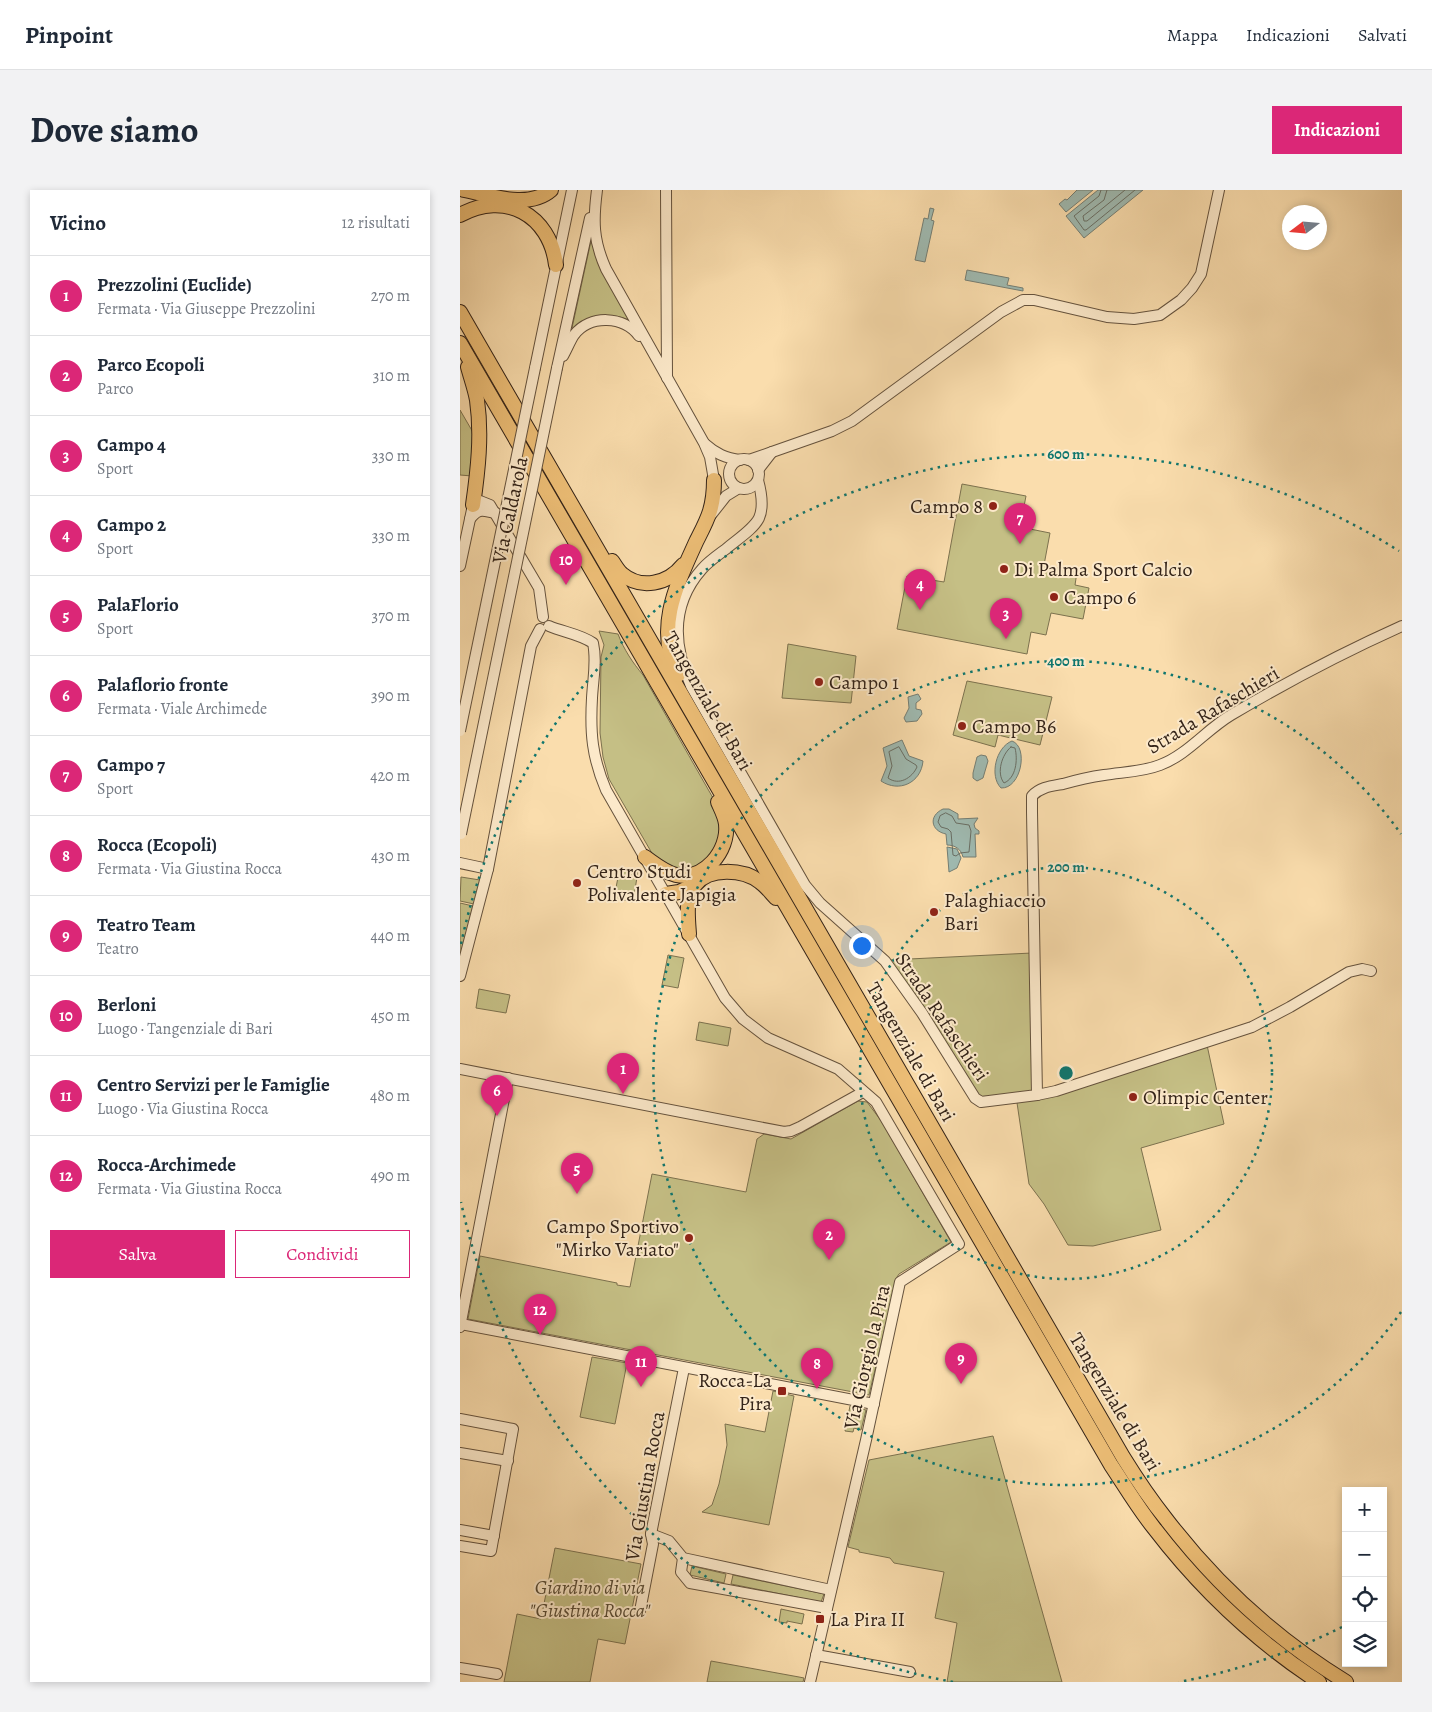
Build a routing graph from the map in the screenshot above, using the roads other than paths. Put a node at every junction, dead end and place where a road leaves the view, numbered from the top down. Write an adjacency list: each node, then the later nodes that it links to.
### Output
1 (464, 190): 2 (highway)
2 (551, 190)
3 (572, 190): 8 (street, Via Caldarola)
4 (597, 190): 13 (street); 14 (street, Via Caldarola)
5 (666, 190): 15 (street)
6 (1219, 190): 17 (street)
7 (460, 215): 8 (highway)
8 (556, 265): 33 (street, Via Caldarola, bridge)
9 (460, 302): 11 (highway)
10 (460, 312): 11 (highway, Tangenziale di Bari)
11 (473, 334): 27 (highway, Tangenziale di Bari)
12 (461, 344): 23 (highway); 34 (highway, Tangenziale di Bari)
13 (654, 355): 14 (street); 15 (street)
14 (557, 368): 35 (street, Via Caldarola, bridge)
15 (667, 379): 16 (street)
16 (704, 443): 18 (street); 21 (street)
17 (772, 452): 18 (street); 20 (street)
18 (744, 460): 19 (street); 20 (street)
19 (730, 471): 21 (street); 22 (street)
20 (758, 475): 22 (street); 24 (street)
21 (714, 480): 22 (street); 28 (highway)
22 (740, 487): 24 (street); 28 (street)
23 (473, 505): 25 (street); 26 (street, Via Caldarola)
24 (761, 508): 48 (street, Strada Rafaschieri)
25 (496, 513): 26 (street); 31 (street)
26 (470, 520): 30 (street, Via Caldarola)
27 (582, 521): 29 (highway); 34 (highway, Tangenziale di Bari)
28 (705, 524): 29 (highway)
29 (688, 559): 34 (highway)
30 (460, 566)
31 (544, 624): 36 (street); 38 (street)
32 (1402, 626): 48 (street, Strada Rafaschieri)
33 (460, 731)
34 (694, 732): 39 (highway); 41 (highway, Tangenziale di Bari); 69 (highway, Tangenziale di Bari)
35 (460, 836)
36 (645, 858): 39 (highway); 40 (street)
37 (460, 863): 38 (street)
38 (488, 869): 44 (street)
39 (689, 880): 40 (highway); 41 (highway); 42 (highway)
40 (666, 894): 42 (street)
41 (790, 913): 68 (highway, Tangenziale di Bari)
42 (689, 934): 47 (street)
43 (1371, 971): 48 (street, Strada Rafaschieri)
44 (460, 976)
45 (460, 1069): 46 (street)
46 (508, 1078): 47 (street); 49 (street)
47 (863, 1092): 51 (street, Via Giorgio la Pira)
48 (1036, 1095)
49 (460, 1326): 50 (street)
50 (684, 1368): 51 (street); 56 (street, Via Giustina Rocca)
51 (874, 1404): 60 (street, Via Giorgio la Pira)
52 (460, 1420): 54 (street)
53 (460, 1452): 54 (street)
54 (508, 1461): 57 (street)
55 (460, 1530): 57 (street)
56 (651, 1534): 59 (street); 62 (street, Via Giustina Rocca)
57 (494, 1536): 58 (street)
58 (460, 1546)
59 (683, 1558): 60 (street); 61 (street)
60 (831, 1590): 61 (street, Via Giorgio la Pira)
61 (827, 1608): 63 (street, Via Giorgio la Pira)
62 (640, 1611)
63 (816, 1655): 65 (street); 67 (street, Via Giorgio la Pira)
64 (460, 1668): 66 (street)
65 (910, 1672)
66 (497, 1674)
67 (810, 1682)
68 (1319, 1682)
69 (1346, 1682)

